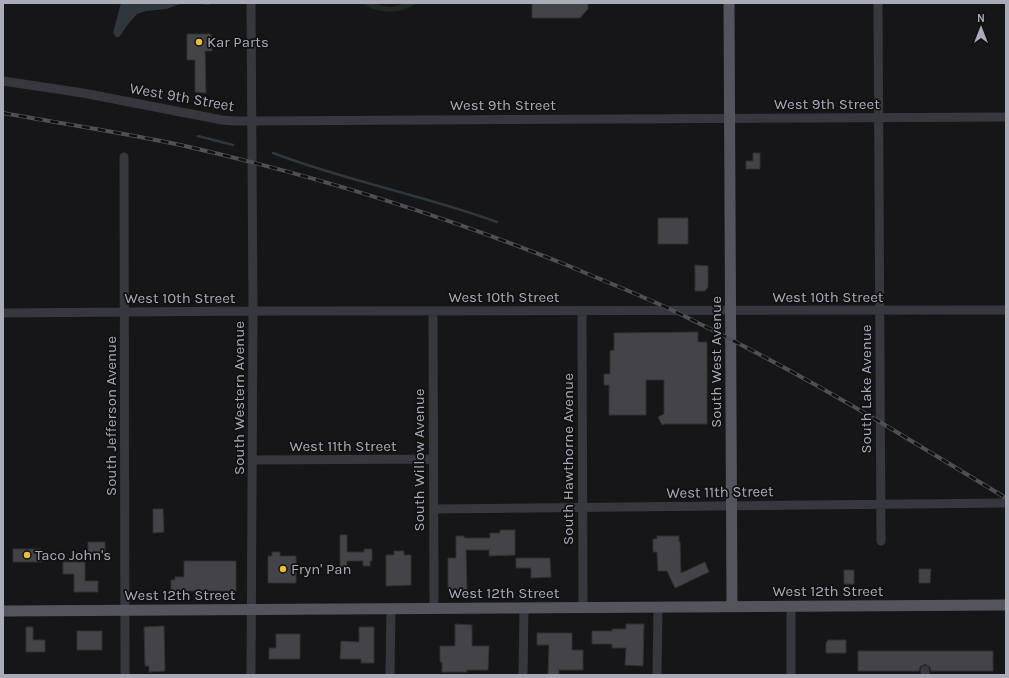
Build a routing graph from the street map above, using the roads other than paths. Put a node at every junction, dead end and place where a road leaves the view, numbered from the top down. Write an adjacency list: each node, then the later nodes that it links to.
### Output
1 (251, 3): 8 (street, South Western Avenue)
2 (729, 3): 6 (main road, South West Avenue)
3 (878, 3): 7 (street, South Lake Avenue)
4 (3, 81): 8 (street, West 9th Street)
5 (1006, 117): 7 (street, West 9th Street)
6 (729, 118): 7 (street, West 9th Street); 8 (street, West 9th Street); 14 (main road, South West Avenue)
7 (879, 118): 10 (street, South Lake Avenue)
8 (251, 121): 16 (street, South Western Avenue)
9 (124, 157): 15 (street, South Jefferson Avenue)
10 (880, 310): 11 (street, West 10th Street); 14 (street, West 10th Street); 21 (street, South Lake Avenue)
11 (1006, 310)
12 (432, 311): 13 (street, West 10th Street); 16 (street, West 10th Street); 18 (street, South Willow Avenue)
13 (582, 311): 14 (street, West 10th Street); 23 (street, South Hawthorne Avenue)
14 (730, 311): 22 (main road, South West Avenue)
15 (124, 312): 16 (street, West 10th Street); 17 (street, West 10th Street); 35 (street, South Jefferson Avenue)
16 (253, 312): 19 (street, South Western Avenue)
17 (3, 313)
18 (433, 459): 19 (street, West 11th Street); 24 (street, South Willow Avenue)
19 (253, 460): 34 (street, South Western Avenue)
20 (1006, 503): 21 (street, West 11th Street)
21 (881, 504): 22 (street, West 11th Street); 25 (street, South Lake Avenue)
22 (732, 506): 23 (street, West 11th Street); 27 (main road, South West Avenue)
23 (582, 507): 24 (street, West 11th Street); 28 (street, South Hawthorne Avenue)
24 (434, 509): 32 (street, South Willow Avenue)
25 (881, 541)
26 (1006, 605): 30 (main road, West 12th Street)
27 (732, 606): 29 (main road, West 12th Street); 30 (main road, West 12th Street)
28 (583, 607): 29 (main road, West 12th Street); 33 (main road, West 12th Street)
29 (658, 607): 41 (street)
30 (792, 607): 42 (street)
31 (391, 608): 32 (main road, West 12th Street); 34 (main road, West 12th Street); 39 (street)
32 (434, 608): 33 (main road, West 12th Street)
33 (524, 608): 40 (street)
34 (252, 609): 35 (main road, West 12th Street); 38 (street, South Western Avenue)
35 (126, 610): 36 (main road, West 12th Street); 37 (street, South Jefferson Avenue)
36 (3, 611)
37 (125, 675)
38 (251, 675)
39 (390, 675)
40 (523, 675)
41 (657, 675)
42 (791, 675)

